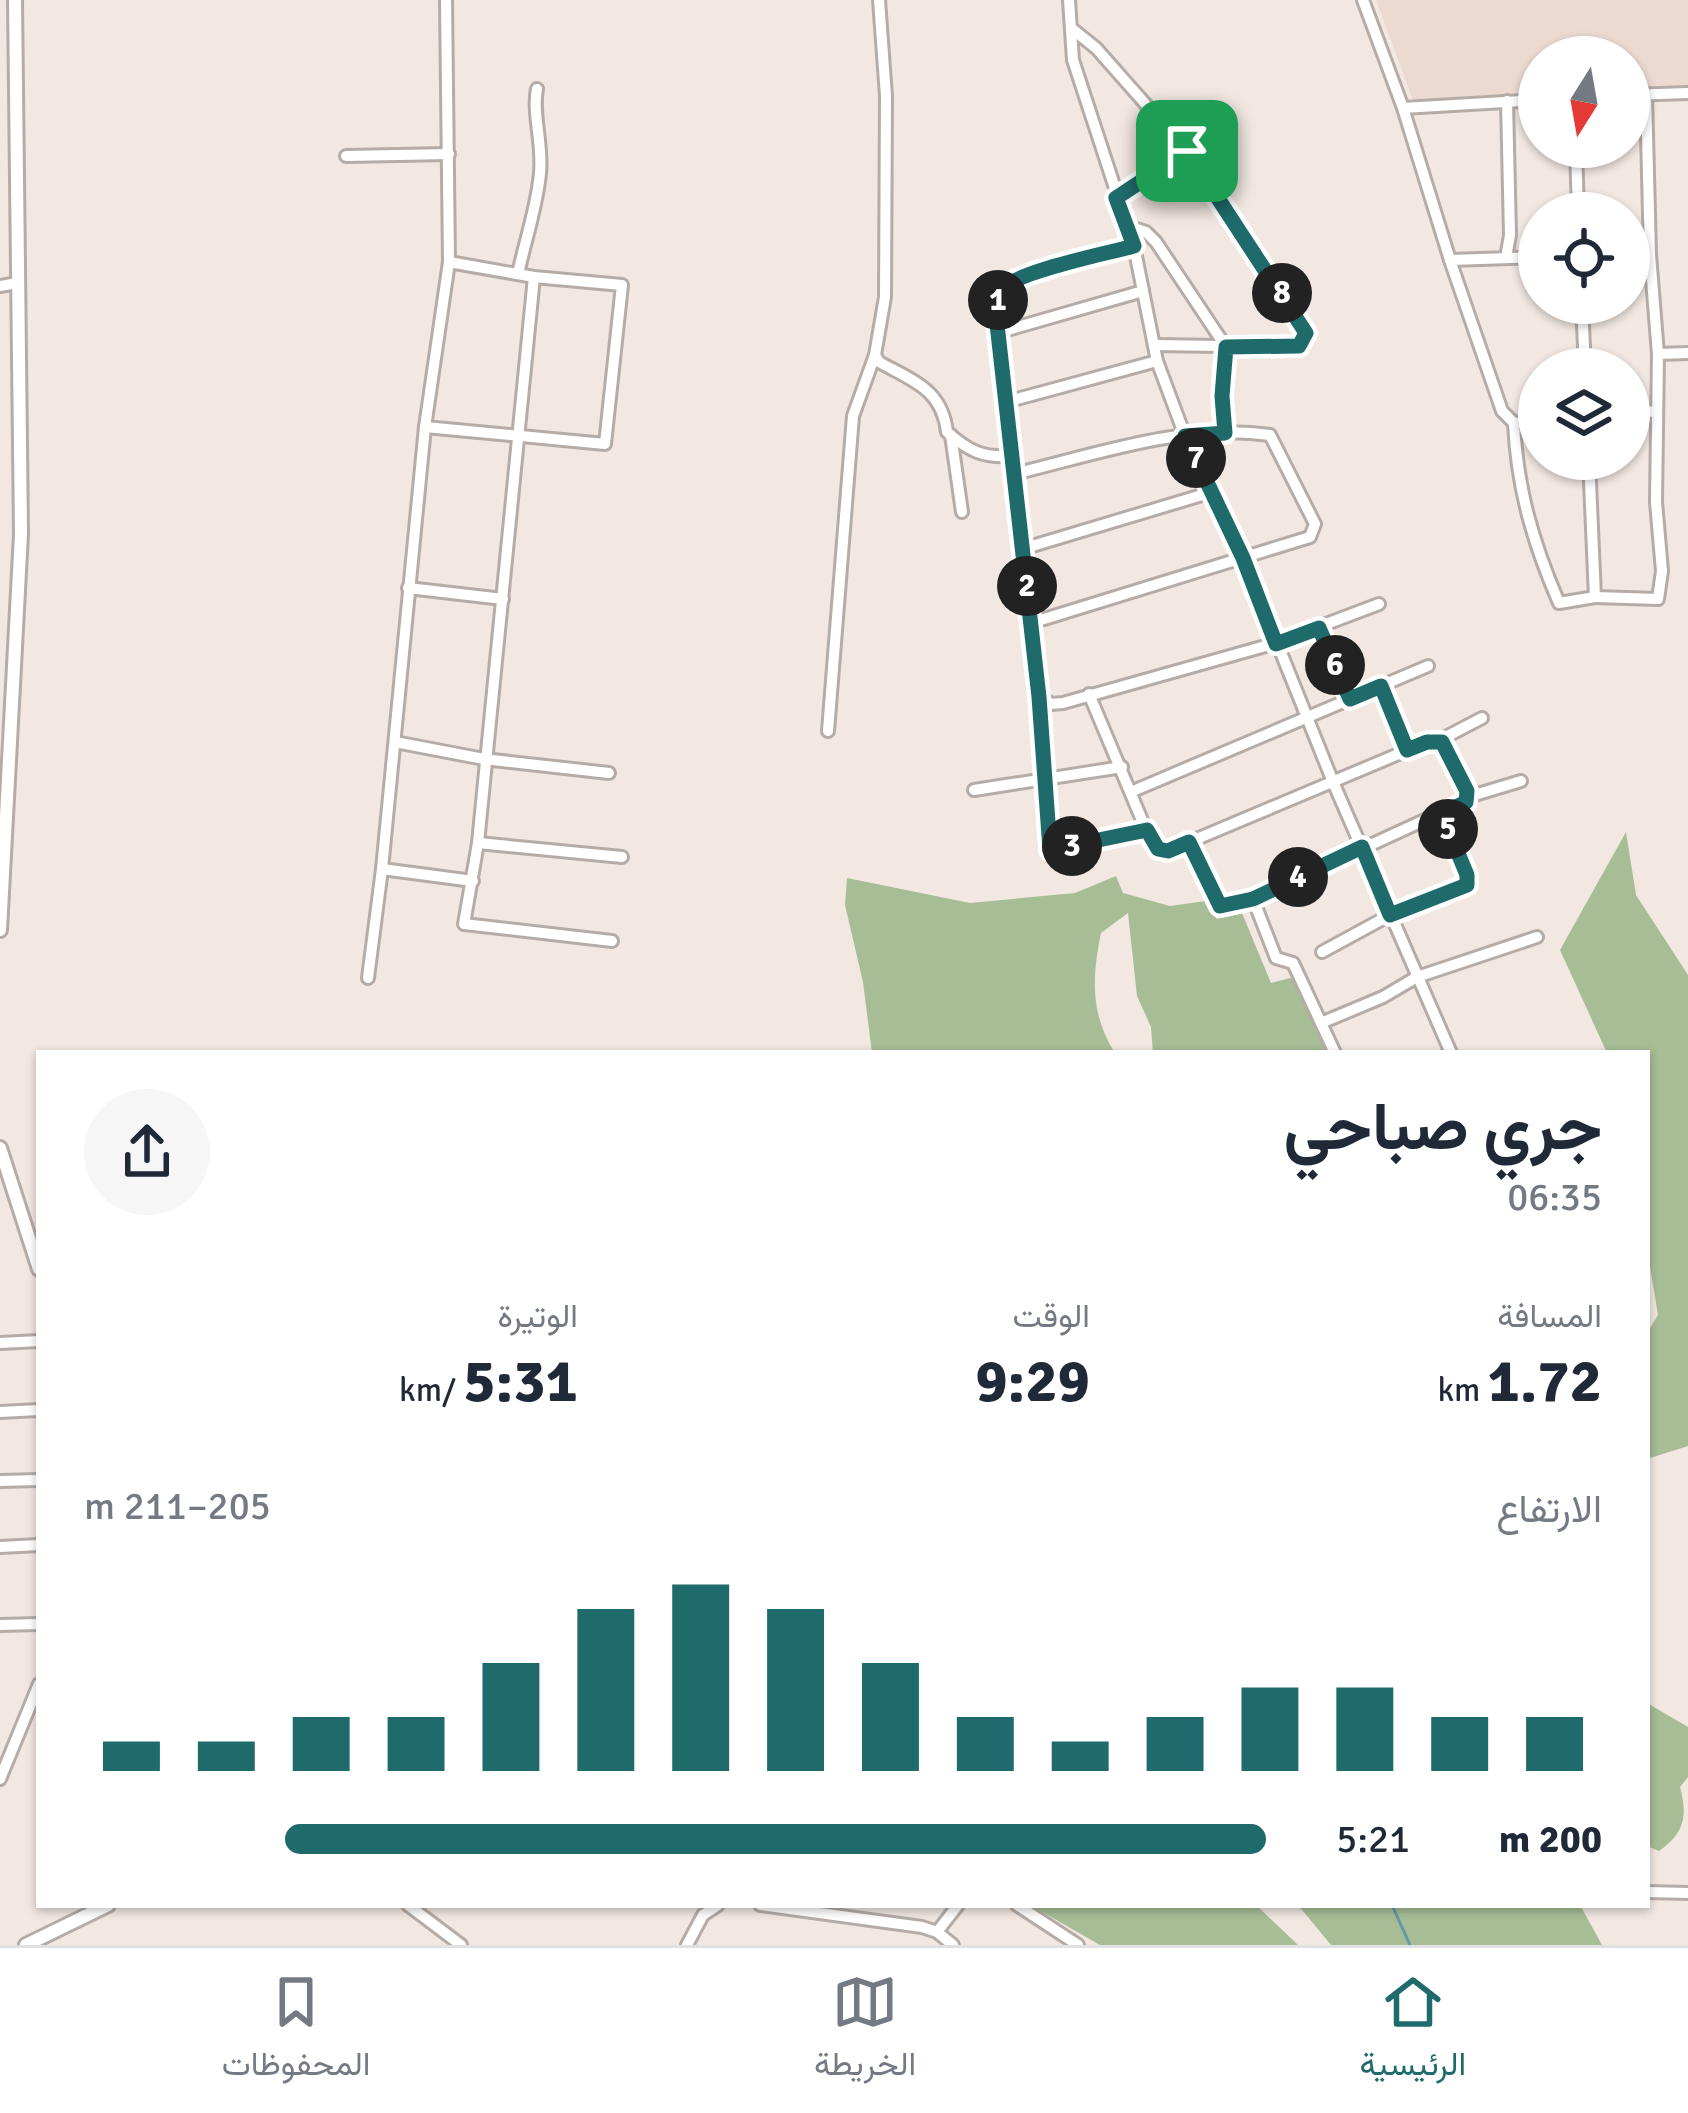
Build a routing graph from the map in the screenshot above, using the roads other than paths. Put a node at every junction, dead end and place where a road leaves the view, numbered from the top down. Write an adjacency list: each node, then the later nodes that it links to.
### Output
1 (15, 0): 26 (street)
2 (446, 0): 14 (street)
3 (879, 0): 34 (street)
4 (1069, 0): 6 (street)
5 (1364, 0): 12 (street)
6 (1071, 28): 13 (street); 16 (street)
7 (537, 89): 24 (street)
8 (1688, 93): 9 (street)
9 (1650, 94)
10 (1507, 101): 11 (street); 12 (street); 20 (street)
11 (1518, 101)
12 (1403, 108): 22 (street)
13 (1187, 151): 16 (street); 31 (street)
14 (449, 154): 15 (street); 23 (street)
15 (346, 156)
16 (1116, 198): 17 (street)
17 (1128, 226): 18 (street); 31 (street)
18 (1134, 246): 28 (street); 29 (street)
19 (1650, 254): 33 (street)
20 (1506, 258): 21 (street); 22 (street)
21 (1518, 258)
22 (1450, 260): 39 (street)
23 (449, 262): 24 (street); 41 (street)
24 (518, 274): 25 (street)
25 (534, 277): 45 (street); 45 (street)
26 (16, 283): 27 (street); 90 (street)
27 (0, 286)
28 (1143, 291): 29 (street); 30 (street)
29 (998, 333): 36 (street)
30 (1154, 346): 31 (street); 35 (street)
31 (1226, 347): 42 (street)
32 (1688, 353): 33 (street)
33 (1658, 354): 37 (street)
34 (874, 355): 43 (street); 67 (street)
35 (1157, 361): 36 (street); 44 (street)
36 (1006, 402): 46 (street)
37 (1657, 411): 38 (street); 54 (street)
38 (1650, 412)
39 (1514, 423): 40 (street); 54 (street)
40 (1518, 423)
41 (424, 427): 45 (street); 53 (street)
42 (1225, 433): 44 (street); 52 (street)
43 (951, 436): 46 (street); 50 (street)
44 (1185, 436): 47 (street); 49 (street)
45 (518, 438): 55 (street)
46 (1012, 456): 47 (street)
47 (1014, 474): 51 (street)
48 (1590, 480): 54 (street)
49 (1212, 492): 51 (street); 52 (street)
50 (962, 512)
51 (1022, 549): 57 (street)
52 (1243, 558): 57 (street); 59 (street)
53 (408, 588): 55 (street); 68 (street)
54 (1595, 597)
55 (503, 599): 71 (street)
56 (1379, 604): 58 (street)
57 (1031, 622): 63 (street)
58 (1319, 628): 59 (street); 64 (street)
59 (1276, 644): 62 (street); 65 (street)
60 (1428, 666): 61 (street)
61 (1381, 686): 64 (street); 70 (street)
62 (1089, 694): 63 (street); 72 (street)
63 (1039, 697): 74 (street)
64 (1350, 699): 65 (street)
65 (1308, 716): 76 (street); 78 (street)
66 (1482, 718): 69 (street)
67 (828, 731)
68 (395, 742): 71 (street); 86 (street)
69 (1438, 742): 70 (street); 79 (street)
70 (1407, 750): 76 (street)
71 (484, 759): 73 (street); 83 (street)
72 (1122, 767): 74 (street); 78 (street)
73 (609, 773)
74 (1045, 778): 77 (street); 81 (street)
75 (1521, 781): 79 (street)
76 (1333, 782): 82 (street); 84 (street)
77 (974, 790)
78 (1132, 791): 81 (street)
79 (1468, 797): 80 (street)
80 (1442, 814): 84 (street); 89 (street)
81 (1147, 830): 82 (street)
82 (1189, 842): 88 (street)
83 (478, 843): 85 (street); 87 (street)
84 (1362, 847): 88 (street); 89 (street)
85 (622, 857)
86 (382, 868): 87 (street); 95 (street)
87 (473, 881): 92 (street)
88 (1253, 899): 96 (street)
89 (1390, 915): 93 (street); 94 (street)
90 (0, 930)
91 (1537, 937): 94 (street)
92 (612, 941)
93 (1322, 952)
94 (1417, 977): 96 (street); 98 (street)
95 (368, 978)
96 (1321, 1023): 97 (street)
97 (1334, 1050)
98 (1450, 1050)
99 (0, 1148): 100 (street)
100 (36, 1256)
101 (36, 1341): 102 (street)
102 (0, 1343)
103 (36, 1410): 104 (street)
104 (0, 1412)
105 (36, 1480): 106 (street)
106 (0, 1481)
107 (36, 1545): 108 (street)
108 (0, 1547)
109 (36, 1624): 110 (street)
110 (0, 1625)
111 (36, 1691): 112 (street)
112 (0, 1779)
113 (1650, 1892): 114 (street)
114 (1688, 1893)
115 (103, 1908): 123 (street)
116 (412, 1908): 125 (street)
117 (714, 1908): 126 (street)
118 (784, 1908): 121 (street)
119 (956, 1908): 121 (street)
120 (1021, 1908): 122 (street)
121 (937, 1932): 127 (street)
122 (1060, 1941): 128 (street)
123 (44, 1942): 124 (street)
124 (26, 1945)
125 (461, 1945)
126 (687, 1945)
127 (953, 1945)
128 (1078, 1945)

